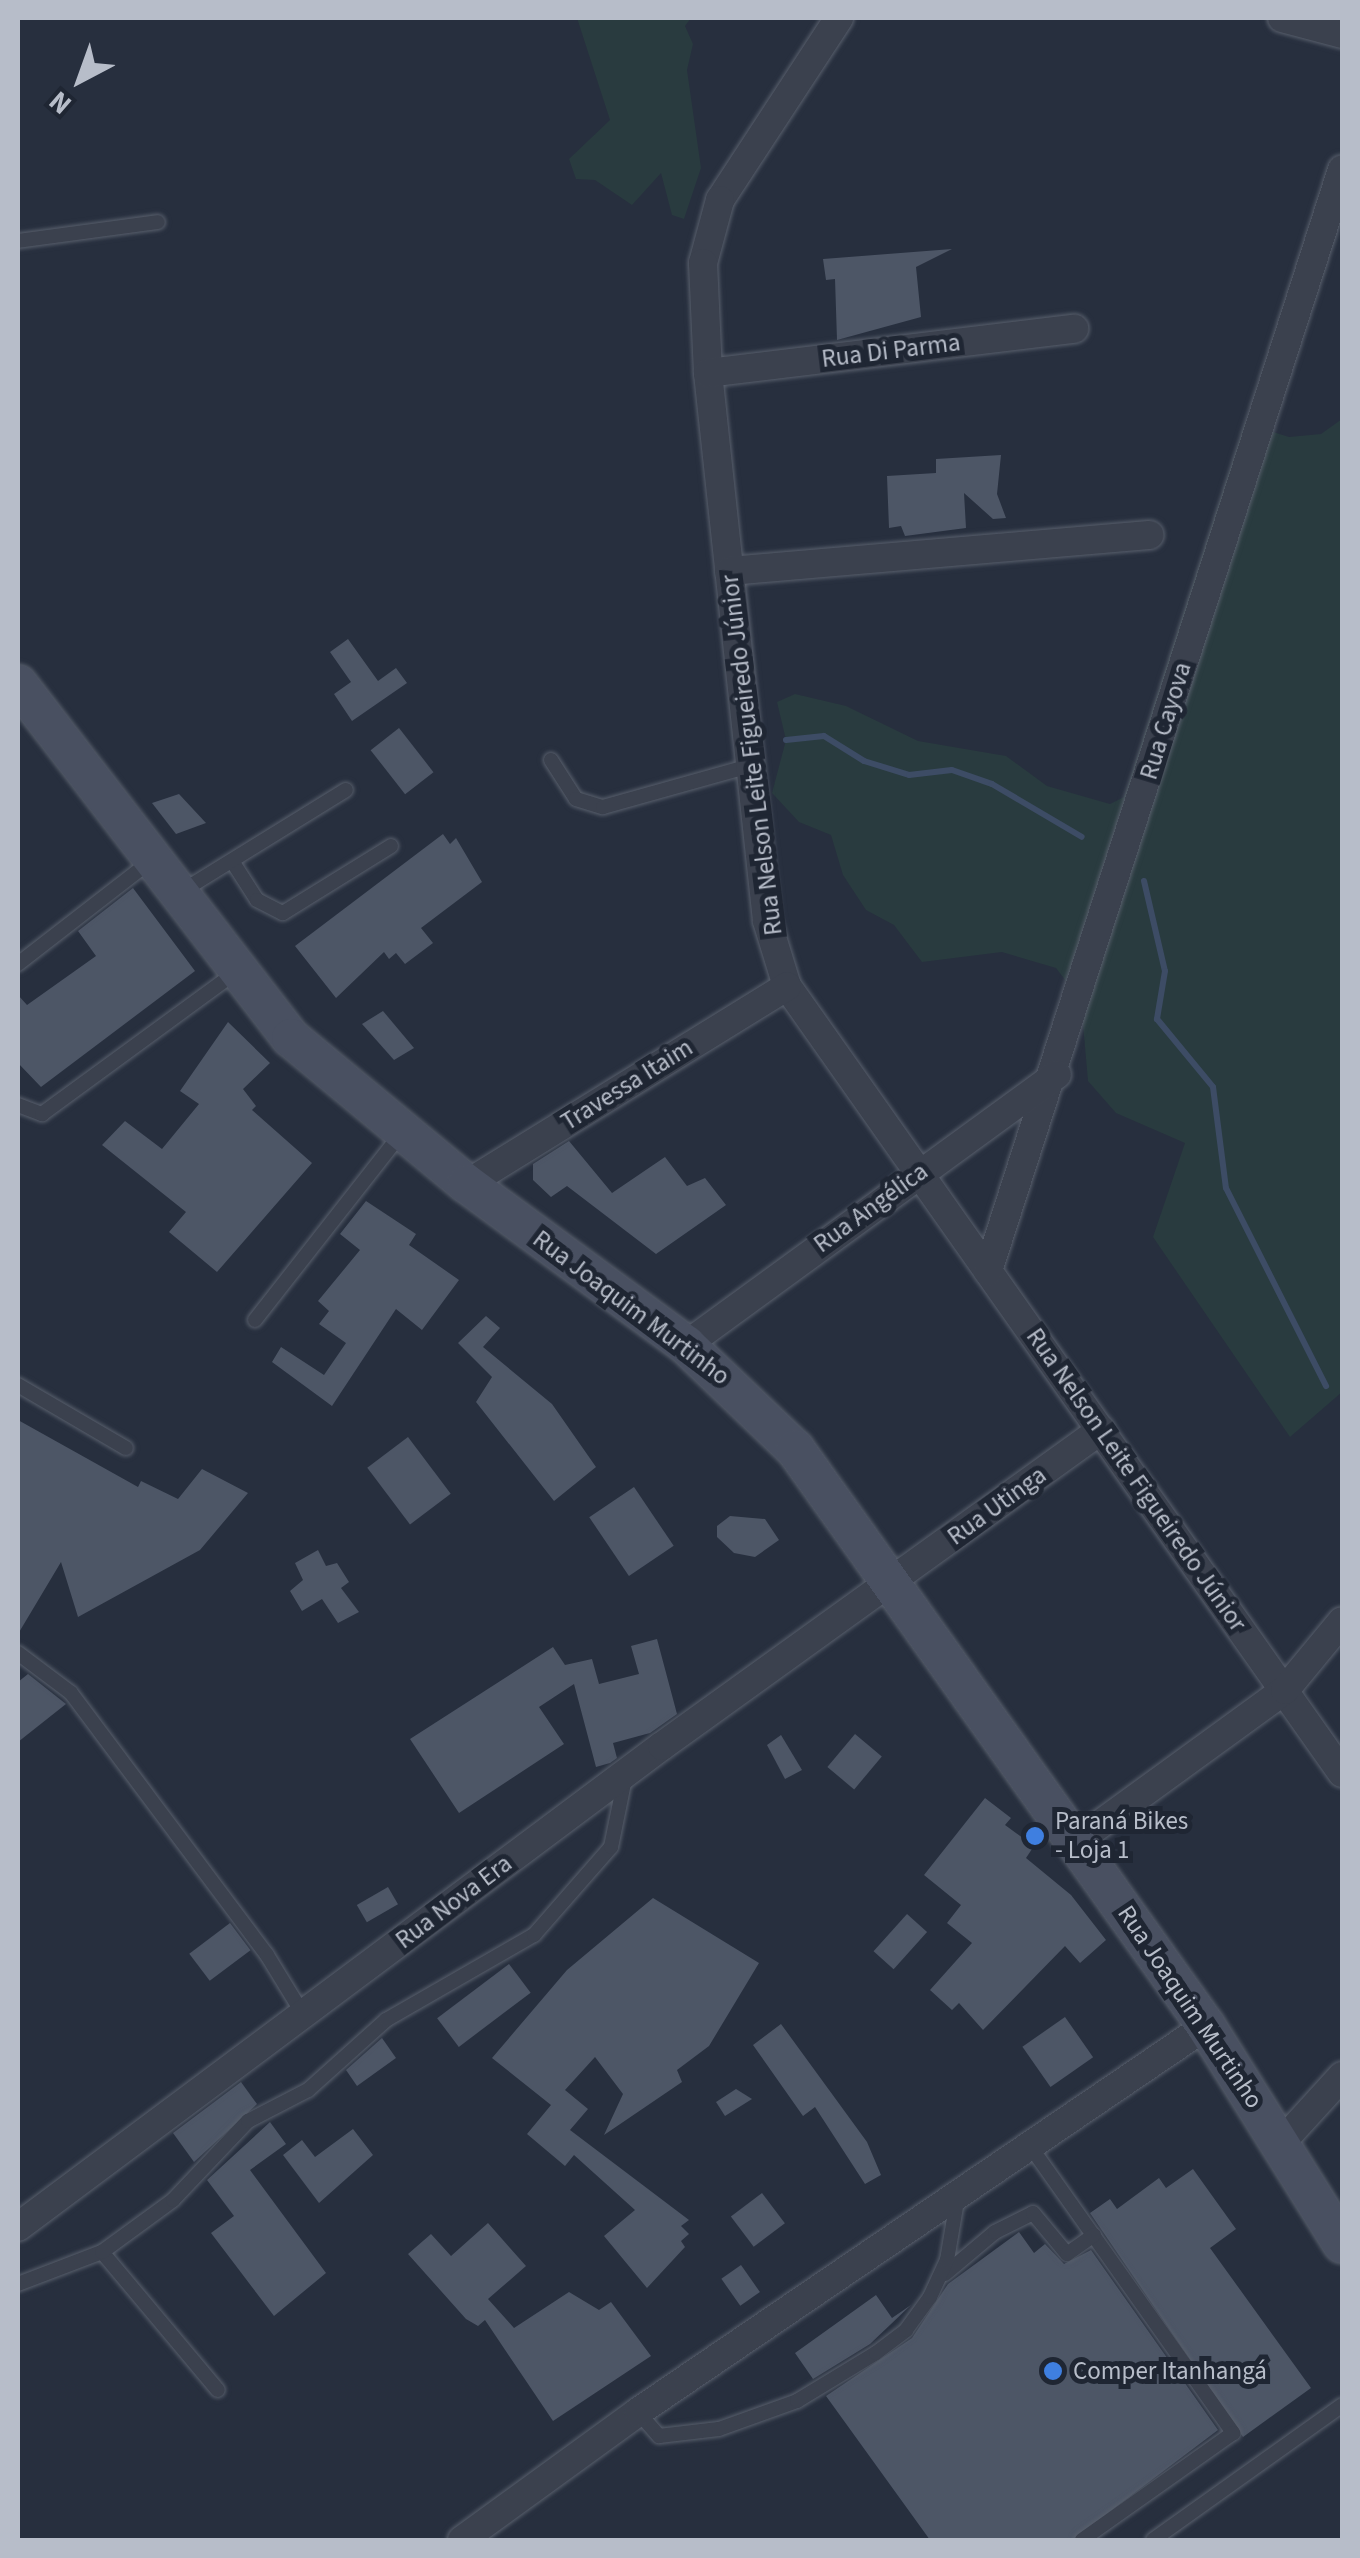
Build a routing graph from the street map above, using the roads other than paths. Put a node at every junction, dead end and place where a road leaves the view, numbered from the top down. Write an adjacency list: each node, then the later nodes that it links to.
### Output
1 (839, 18): 9 (street, Rua Nelson Leite Figueiredo Júnior)
2 (1282, 18): 3 (street)
3 (1342, 34)
4 (1342, 170): 5 (street, Rua Cayova)
5 (1336, 216): 23 (street, Rua Cayova)
6 (158, 222): 7 (lane)
7 (18, 241)
8 (1074, 329): 9 (street, Rua Di Parma)
9 (708, 373): 11 (street, Rua Nelson Leite Figueiredo Júnior)
10 (1149, 535): 11 (street)
11 (729, 571): 14 (street, Rua Nelson Leite Figueiredo Júnior)
12 (18, 684): 17 (main road, Rua Joaquim Murtinho)
13 (550, 760): 14 (lane)
14 (750, 766): 22 (street, Rua Nelson Leite Figueiredo Júnior)
15 (346, 790): 18 (lane)
16 (391, 846): 18 (lane)
17 (152, 860): 19 (main road, Rua Joaquim Murtinho); 20 (lane)
18 (232, 862): 19 (lane)
19 (178, 893): 21 (main road, Rua Joaquim Murtinho)
20 (18, 964)
21 (236, 972): 24 (lane); 25 (main road, Rua Joaquim Murtinho)
22 (787, 986): 26 (street, Rua Nelson Leite Figueiredo Júnior); 27 (street, Travessa Itaim)
23 (1057, 1074): 26 (street, Rua Angélica); 28 (street, Rua Cayova)
24 (18, 1105)
25 (402, 1133): 27 (main road, Rua Joaquim Murtinho); 29 (lane)
26 (916, 1174): 28 (street, Rua Nelson Leite Figueiredo Júnior); 30 (street, Rua Angélica)
27 (466, 1184): 30 (main road, Rua Joaquim Murtinho)
28 (988, 1272): 32 (street, Rua Nelson Leite Figueiredo Júnior)
29 (255, 1320)
30 (686, 1345): 34 (main road, Rua Joaquim Murtinho)
31 (18, 1385): 33 (lane)
32 (1101, 1430): 34 (street, Rua Utinga); 37 (street, Rua Nelson Leite Figueiredo Júnior)
33 (126, 1448)
34 (894, 1582): 38 (street, Rua Nova Era); 40 (main road, Rua Joaquim Murtinho)
35 (1342, 1621): 37 (street)
36 (18, 1653): 41 (lane)
37 (1285, 1690): 39 (street, Rua Nelson Leite Figueiredo Júnior); 40 (street)
38 (626, 1773): 41 (street, Rua Nova Era); 50 (lane)
39 (1342, 1773)
40 (1078, 1842): 42 (main road, Rua Joaquim Murtinho)
41 (303, 2014): 47 (street, Rua Nova Era)
42 (1206, 2026): 44 (main road, Rua Joaquim Murtinho); 45 (street)
43 (1342, 2076): 44 (street)
44 (1280, 2144): 49 (main road, Rua Joaquim Murtinho)
45 (1030, 2146): 46 (street); 48 (lane)
46 (958, 2194): 51 (lane); 55 (street)
47 (18, 2227)
48 (1094, 2235): 51 (lane); 57 (lane)
49 (1342, 2244)
50 (102, 2252): 52 (lane); 53 (lane)
51 (936, 2283): 55 (lane)
52 (18, 2284)
53 (218, 2390)
54 (1342, 2405): 58 (lane)
55 (638, 2412): 56 (street)
56 (462, 2540)
57 (1082, 2540)
58 (1153, 2540)

